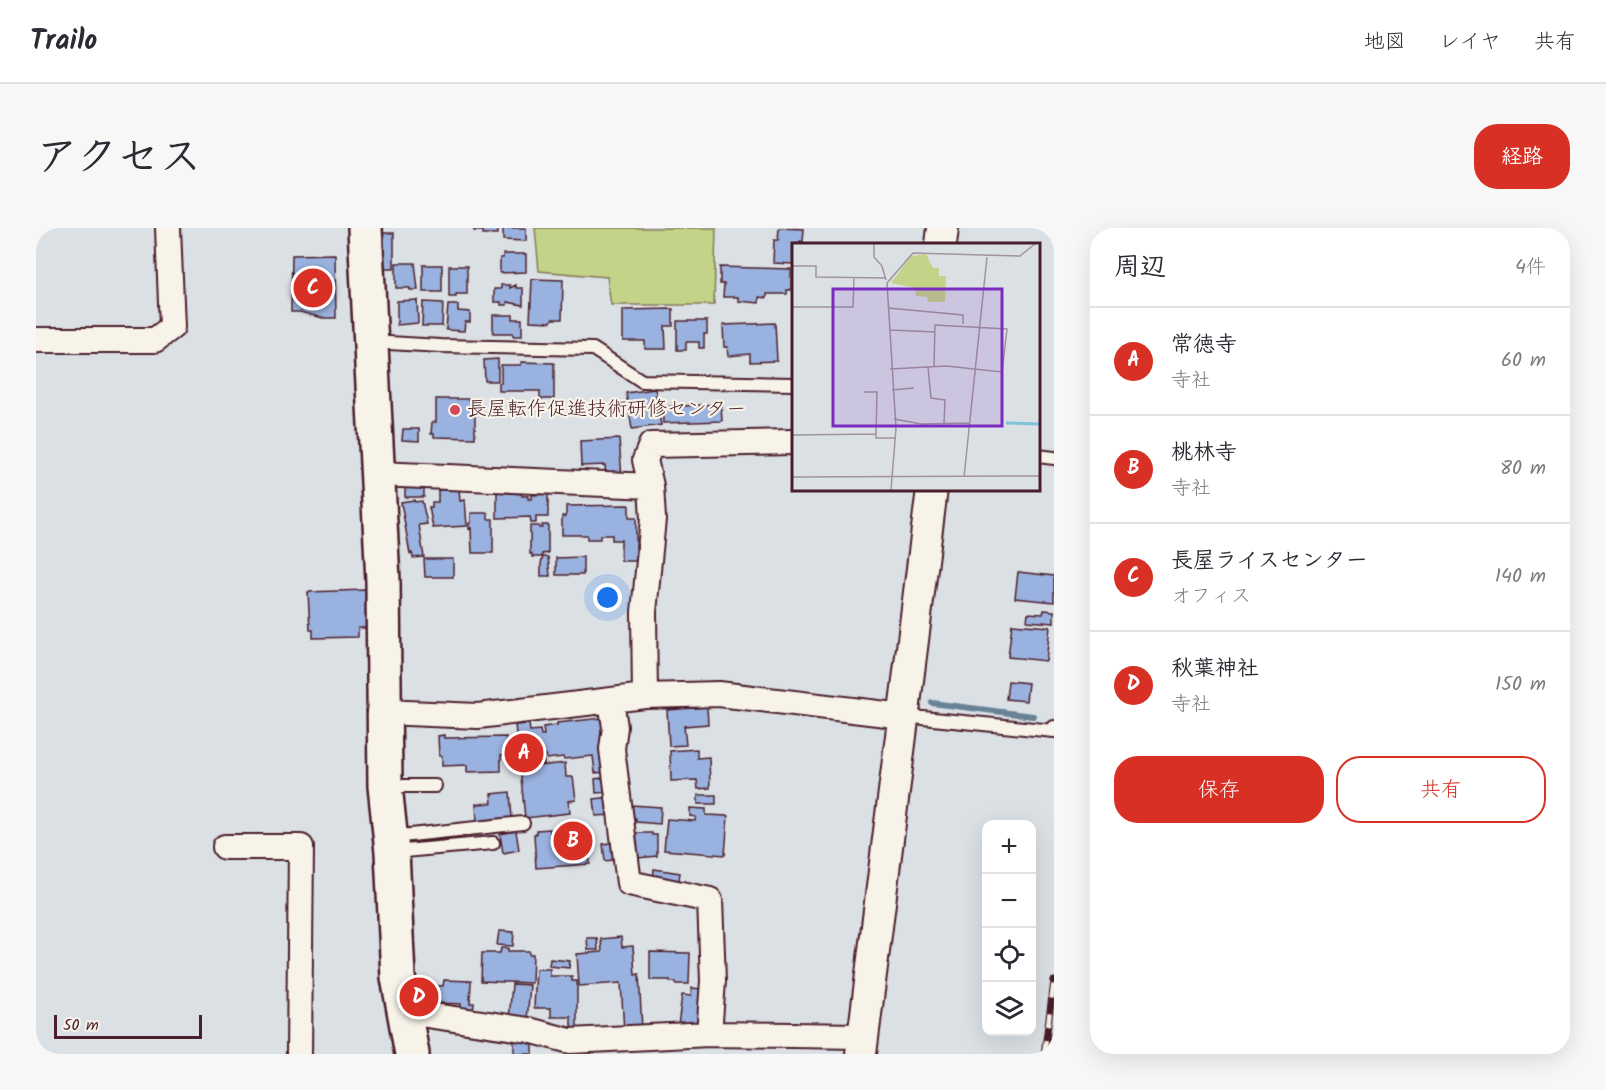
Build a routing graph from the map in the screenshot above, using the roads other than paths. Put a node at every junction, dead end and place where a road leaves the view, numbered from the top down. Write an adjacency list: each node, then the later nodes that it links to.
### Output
1 (168, 228): 5 (street)
2 (365, 228): 6 (main road)
3 (944, 228): 4 (street)
4 (941, 243)
5 (36, 340)
6 (370, 342): 7 (lane); 11 (main road)
7 (792, 384)
8 (792, 442): 12 (street)
9 (1039, 456): 10 (lane)
10 (1054, 459)
11 (378, 474): 12 (street); 16 (main road)
12 (651, 486): 14 (street)
13 (932, 490): 17 (street)
14 (645, 696): 15 (street); 17 (street)
15 (610, 701): 16 (street); 26 (street)
16 (383, 712): 19 (main road)
17 (903, 716): 18 (lane); 27 (street)
18 (1054, 728)
19 (385, 786): 20 (lane); 23 (main road)
20 (435, 786)
21 (523, 823): 23 (lane)
22 (493, 843): 23 (lane)
23 (391, 844): 25 (main road)
24 (225, 847): 28 (street)
25 (406, 1012): 26 (street); 29 (main road)
26 (709, 1034): 27 (street)
27 (862, 1045)
28 (299, 1054)
29 (412, 1054)

